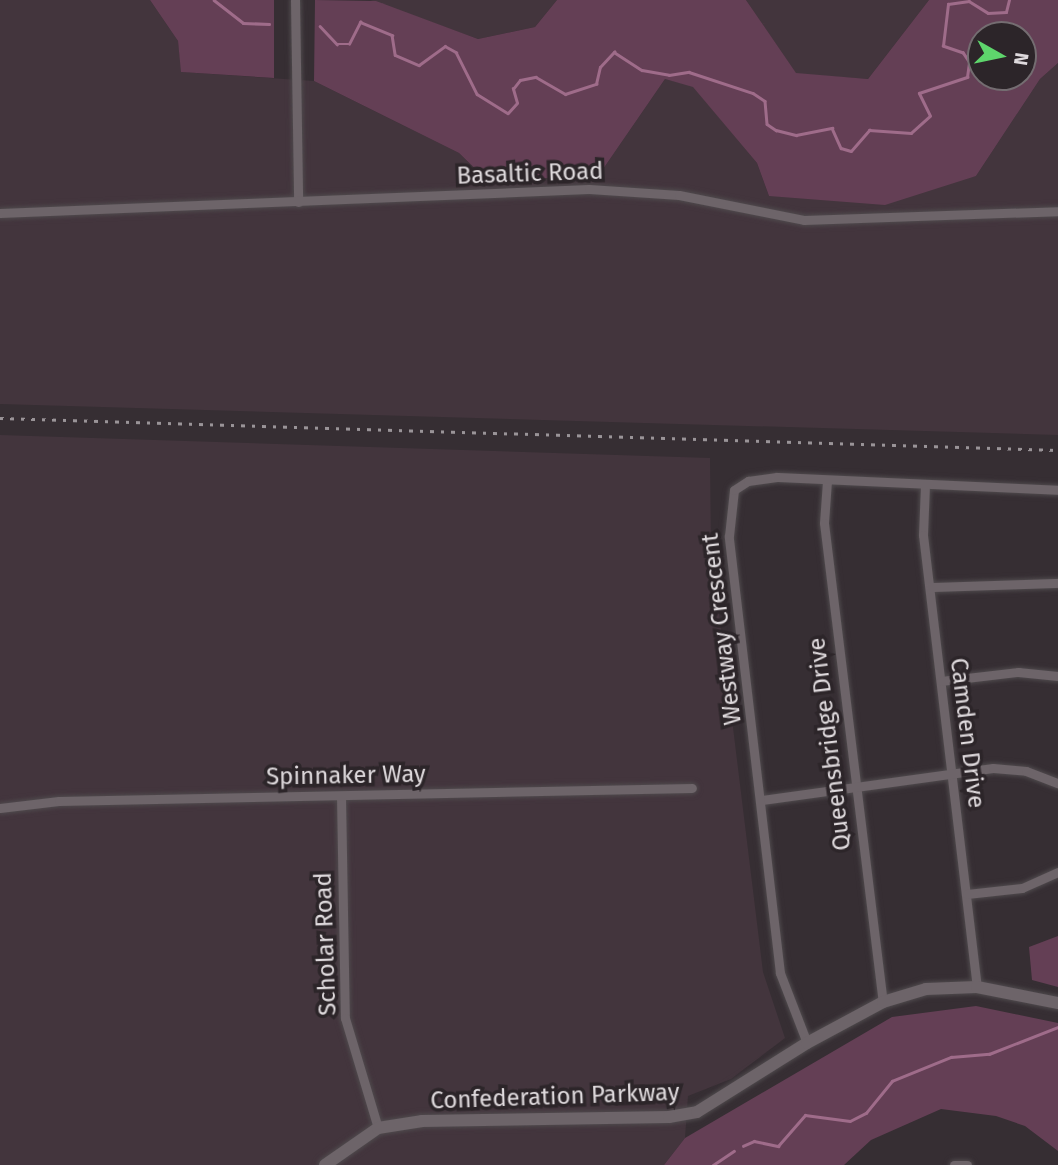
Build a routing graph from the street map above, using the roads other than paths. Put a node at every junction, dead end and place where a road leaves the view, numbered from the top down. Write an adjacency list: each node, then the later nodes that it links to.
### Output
1 (295, 0): 2 (street)
2 (298, 202): 3 (street, Basaltic Road); 4 (street, Basaltic Road)
3 (1058, 211)
4 (0, 213)
5 (827, 481): 6 (street, Westway Crescent); 15 (street, Queensbridge Drive); 17 (street, Westway Crescent)
6 (925, 485): 7 (street, Westway Crescent); 9 (street, Camden Drive)
7 (1058, 491)
8 (1058, 583): 9 (street)
9 (930, 587): 11 (street, Camden Drive)
10 (1058, 676): 11 (street)
11 (941, 681): 12 (street, Camden Drive)
12 (955, 774): 13 (street); 15 (street); 20 (street, Camden Drive)
13 (1058, 783)
14 (692, 788): 16 (street, Spinnaker Way)
15 (855, 789): 17 (street); 22 (street, Queensbridge Drive)
16 (341, 796): 18 (street, Spinnaker Way); 25 (street, Scholar Road)
17 (762, 800): 24 (street, Westway Crescent)
18 (0, 808)
19 (1058, 872): 20 (street)
20 (967, 894): 21 (street, Camden Drive)
21 (977, 987): 22 (street, Confederation Parkway); 23 (street, Confederation Parkway)
22 (883, 1002): 24 (street, Confederation Parkway)
23 (1058, 1003)
24 (807, 1043): 25 (street, Confederation Parkway)
25 (378, 1128): 26 (street, Confederation Parkway)
26 (324, 1165)
27 (954, 1165): 28 (street)
28 (967, 1165)

